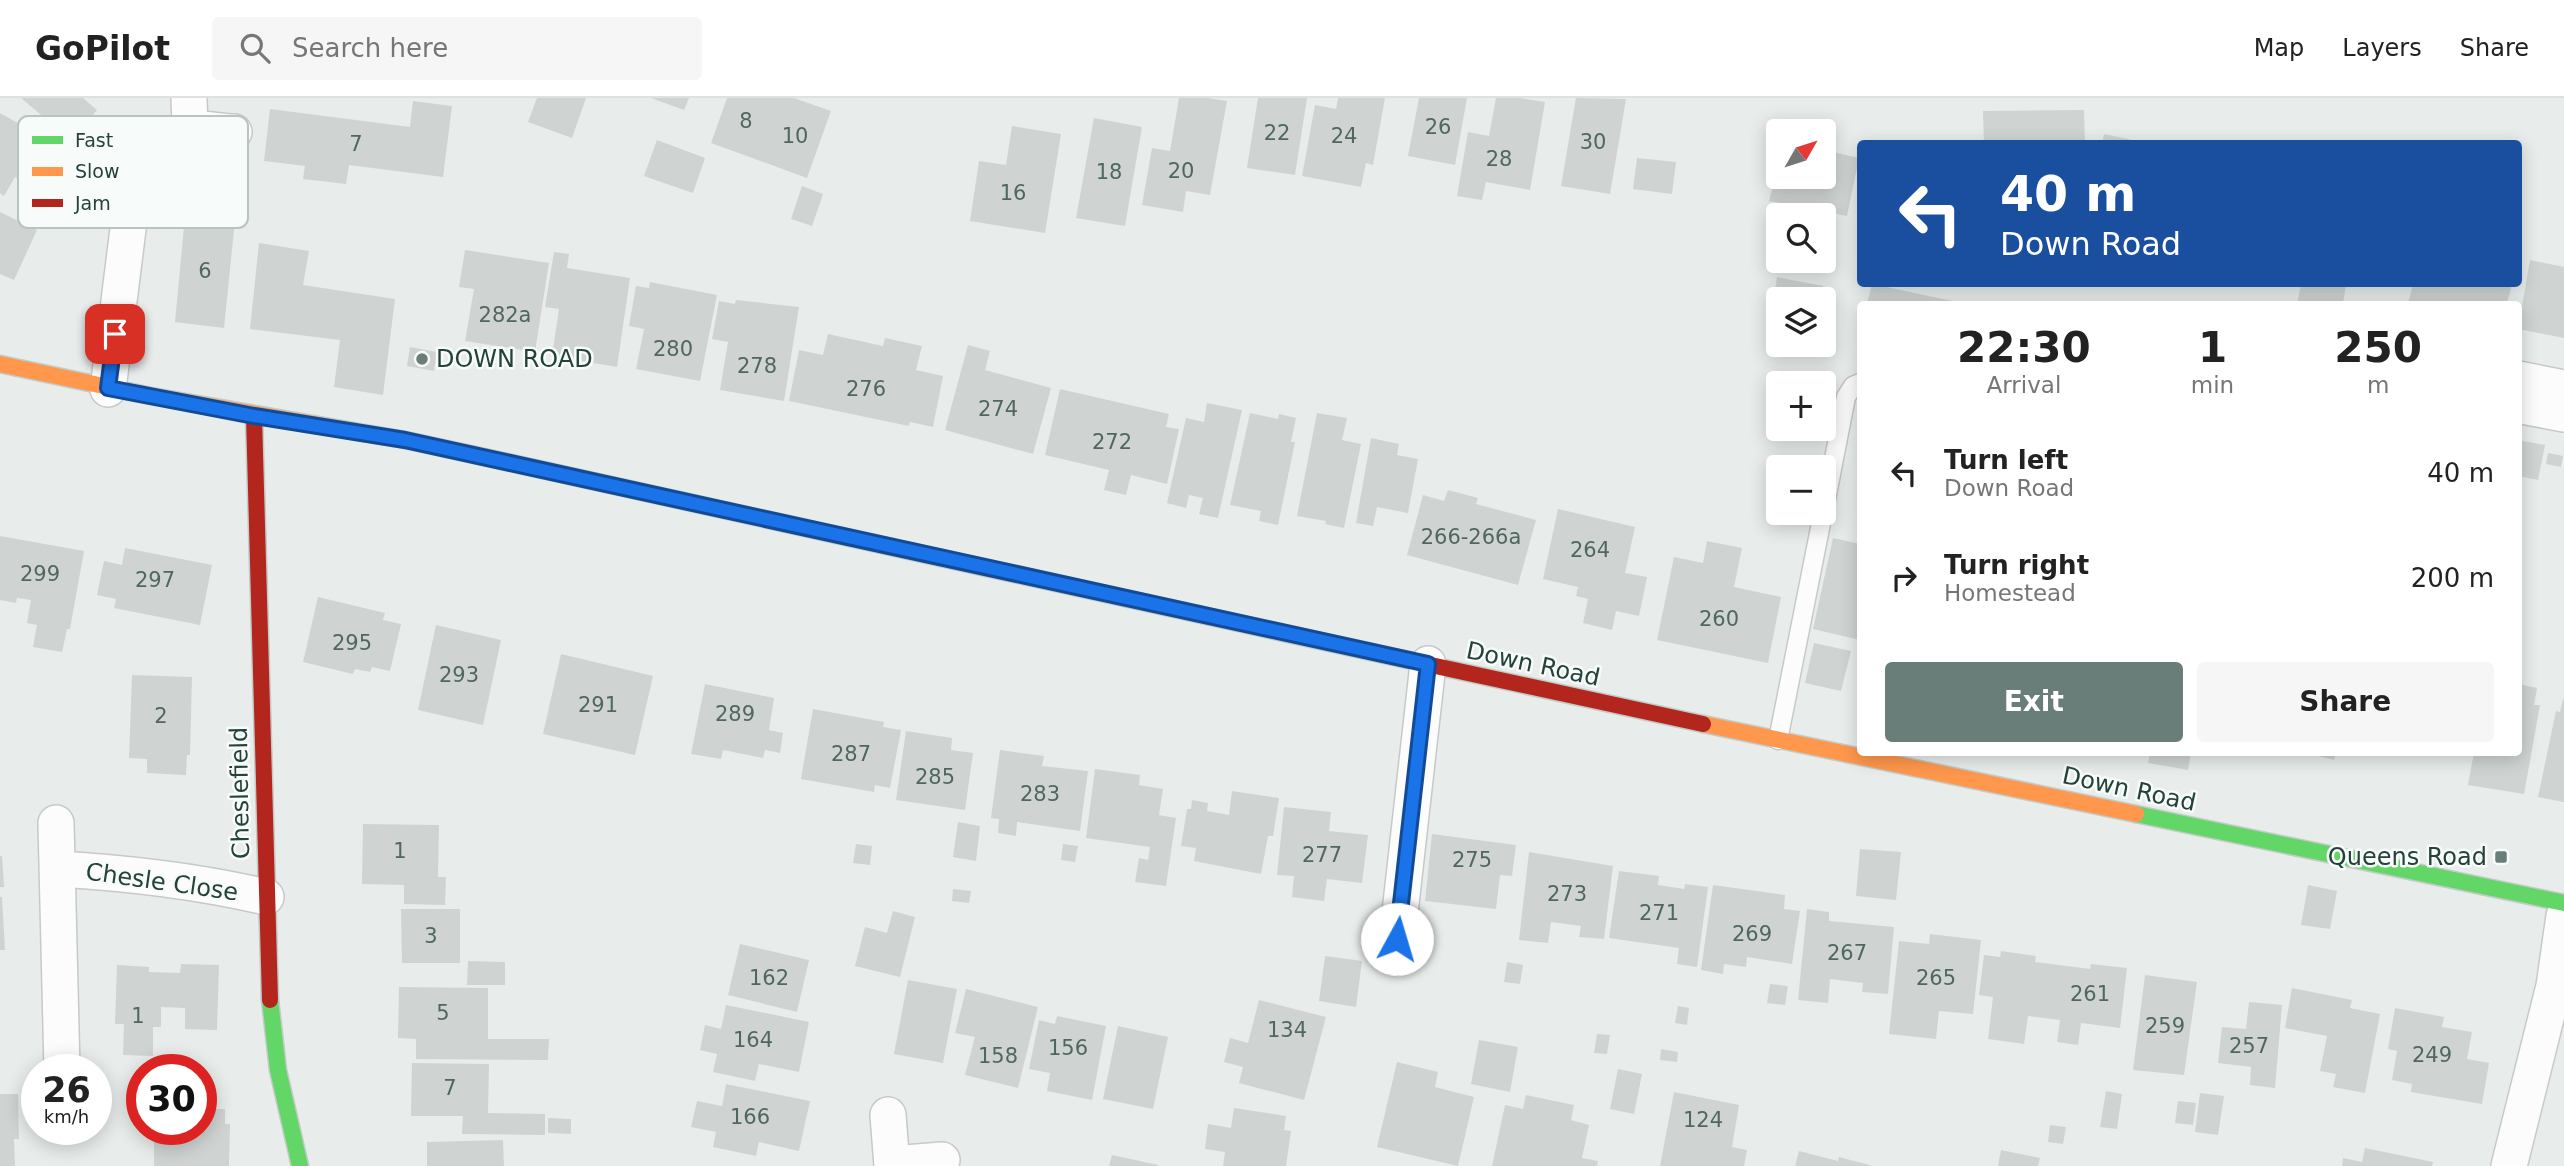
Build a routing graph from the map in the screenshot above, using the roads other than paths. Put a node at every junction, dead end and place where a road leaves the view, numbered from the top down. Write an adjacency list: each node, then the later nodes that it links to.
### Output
1 (128, 228): 4 (street)
2 (0, 364): 4 (street, Down Road)
3 (1857, 384): 10 (lane)
4 (108, 388): 9 (street, Down Road)
5 (2564, 388): 6 (street)
6 (2522, 392)
7 (2522, 393): 8 (street)
8 (2564, 414)
9 (254, 416): 12 (street, Down Road); 16 (street, Cheslefield)
10 (1834, 455)
11 (1820, 525): 13 (lane)
12 (1428, 664): 13 (street, Down Road); 19 (street)
13 (1778, 740): 17 (street, Down Road)
14 (56, 823): 15 (street, Chesle Close)
15 (58, 869): 16 (street, Chesle Close); 20 (street, Chesle Close)
16 (265, 898): 24 (street, Cheslefield)
17 (2564, 903)
18 (2564, 916): 25 (street)
19 (1397, 939)
20 (62, 1054)
21 (888, 1115): 23 (street)
22 (942, 1160): 23 (street)
23 (893, 1165)
24 (300, 1166)
25 (2509, 1166)

